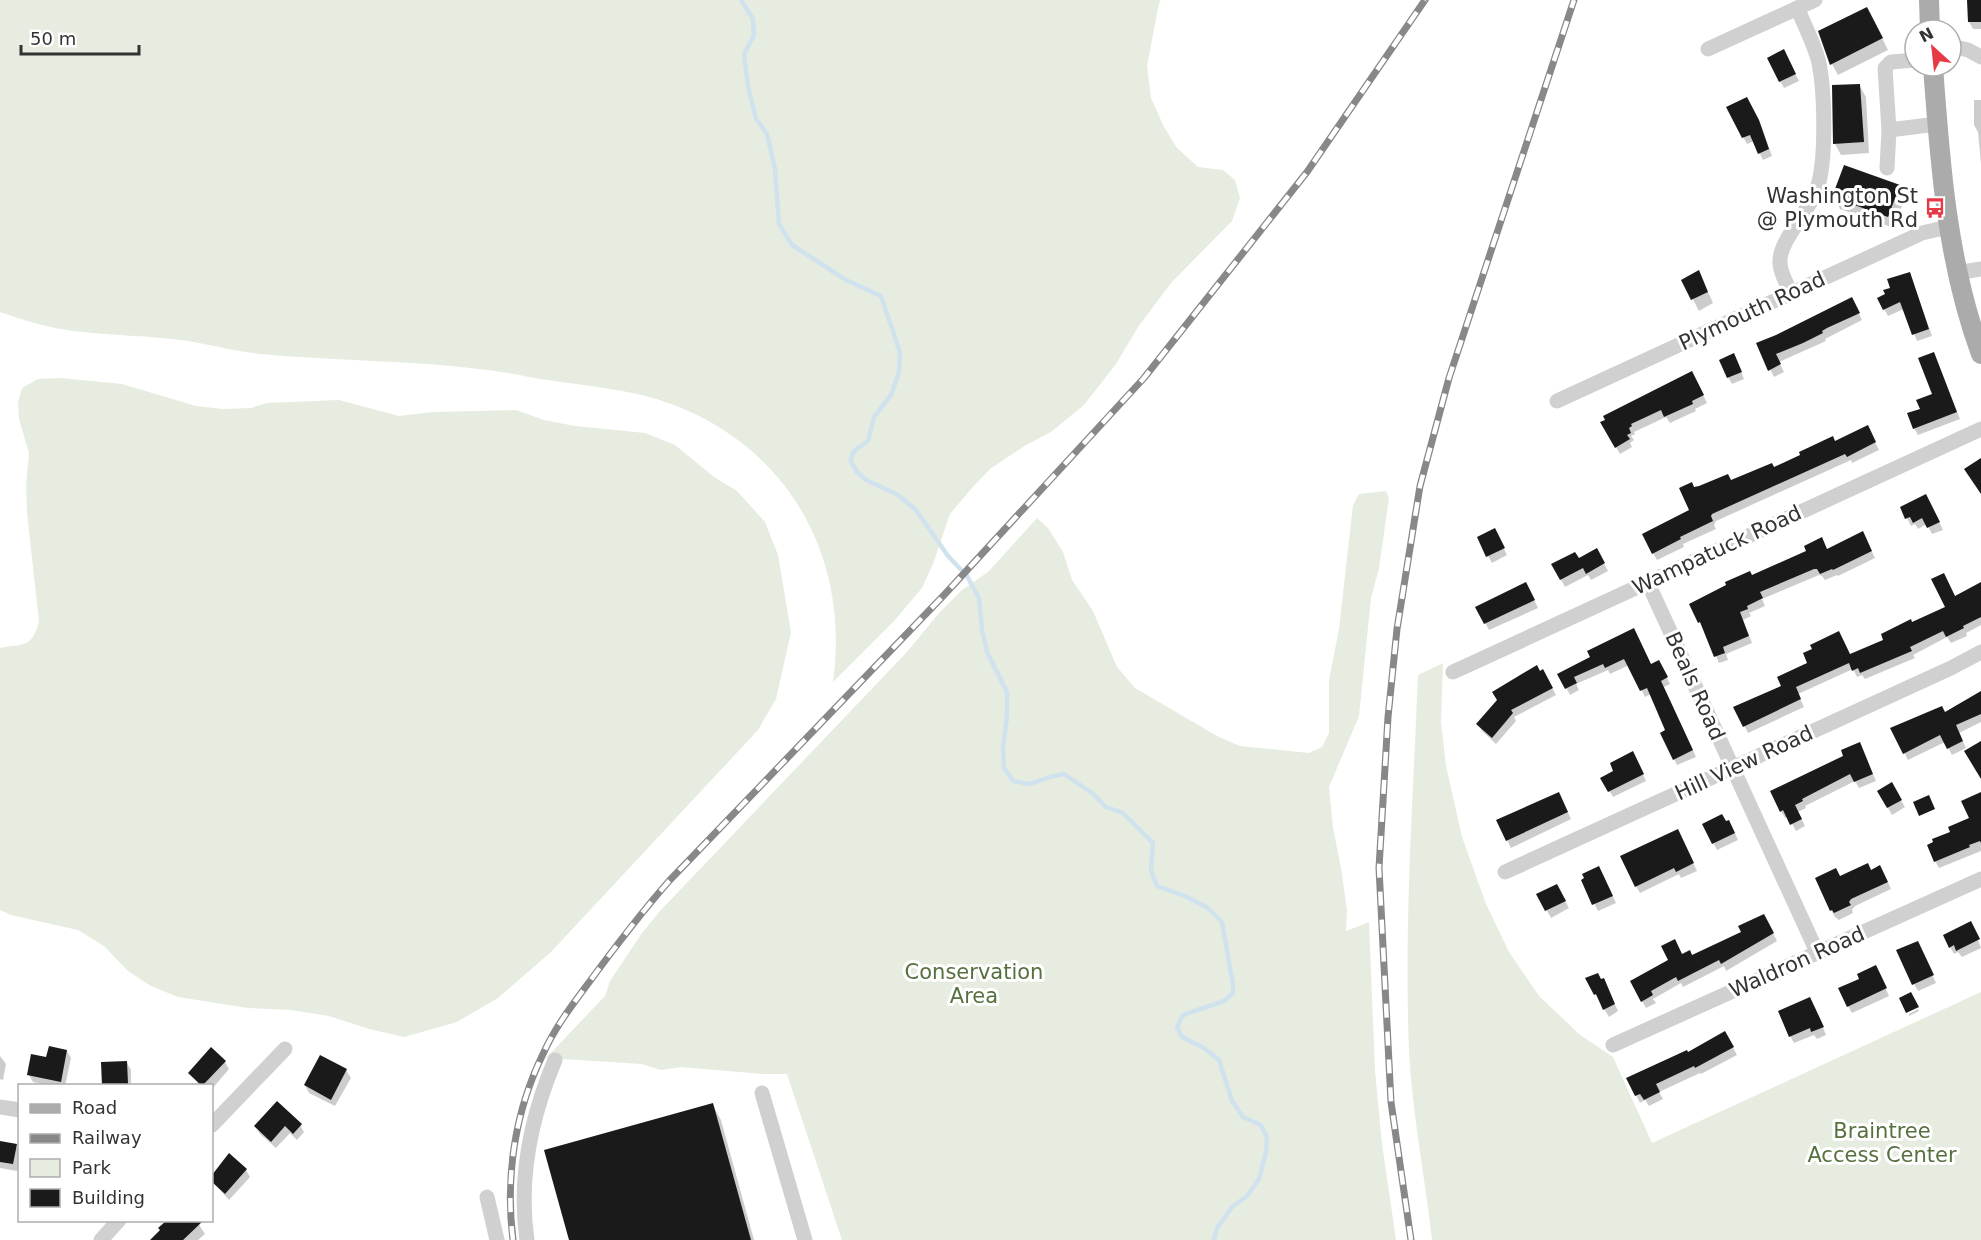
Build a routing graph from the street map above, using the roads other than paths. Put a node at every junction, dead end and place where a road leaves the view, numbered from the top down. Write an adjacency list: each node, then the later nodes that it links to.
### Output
1 (1815, 0): 3 (street)
2 (1929, 0): 4 (main road)
3 (1797, 8): 5 (street); 16 (street)
4 (1930, 18)
5 (1708, 49)
6 (1963, 49): 7 (street)
7 (1981, 57)
8 (1903, 61): 11 (street)
9 (1934, 78): 10 (main road)
10 (1937, 124): 11 (street); 13 (main road)
11 (1889, 129): 12 (street)
12 (1887, 168)
13 (1948, 227): 15 (main road); 16 (street, Plymouth Road)
14 (1981, 269): 15 (street)
15 (1956, 273): 17 (main road)
16 (1791, 293): 18 (street, Plymouth Road)
17 (1981, 354)
18 (1557, 401)
19 (1981, 429): 20 (street, Wampatuck Road)
20 (1648, 583): 22 (street, Wampatuck Road); 23 (street, Beals Road)
21 (1981, 652): 23 (street, Hill View Road)
22 (1453, 672)
23 (1733, 768): 24 (street, Hill View Road); 26 (street, Beals Road)
24 (1505, 872)
25 (1981, 879): 26 (street, Waldron Road)
26 (1817, 952): 27 (street, Waldron Road)
27 (1613, 1045)
28 (285, 1049): 33 (street)
29 (555, 1060): 38 (street)
30 (762, 1093): 39 (street)
31 (0, 1107): 32 (street)
32 (18, 1110)
33 (213, 1124)
34 (487, 1197): 37 (street)
35 (119, 1222): 36 (street)
36 (101, 1240)
37 (497, 1240)
38 (527, 1240)
39 (805, 1240)

